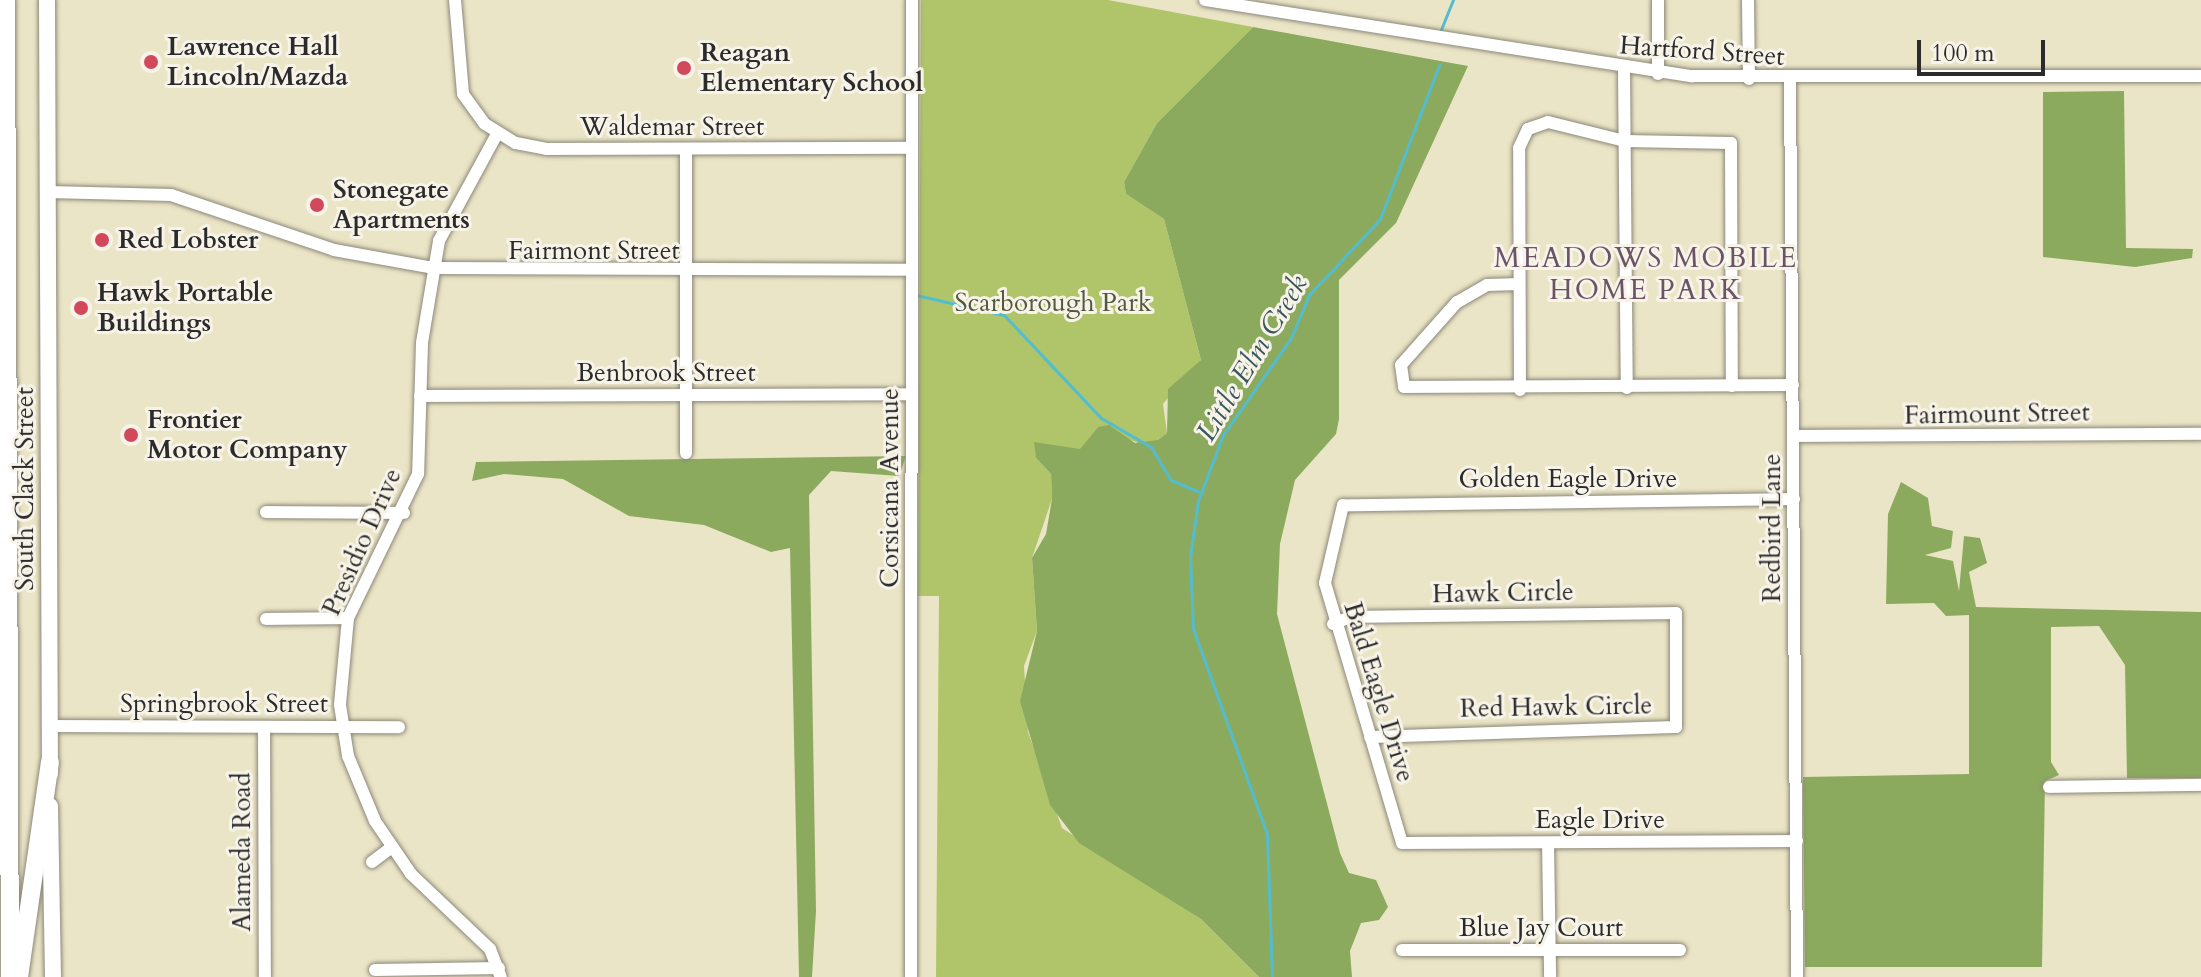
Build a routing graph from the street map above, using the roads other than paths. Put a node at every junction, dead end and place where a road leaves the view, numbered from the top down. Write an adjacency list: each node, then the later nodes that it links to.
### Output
1 (6, 0): 58 (highway)
2 (47, 0): 17 (main road, South Clack Street)
3 (455, 0): 13 (street)
4 (912, 0): 15 (street, Corsicana Avenue)
5 (1205, 0): 8 (street, Hartford Street)
6 (1658, 0): 9 (street)
7 (1748, 0): 11 (street)
8 (1624, 70): 9 (street, Hartford Street); 14 (street)
9 (1658, 74): 11 (street, Hartford Street)
10 (2201, 76): 12 (street, Hartford Street)
11 (1749, 79): 12 (street, Hartford Street)
12 (1790, 80): 22 (street, Redbird Lane)
13 (497, 134): 16 (street, Waldemar Street); 18 (street, Presidio Drive)
14 (1625, 141): 21 (street); 23 (street); 24 (street)
15 (911, 148): 16 (street, Waldemar Street); 19 (street, Corsicana Avenue)
16 (686, 150): 20 (street)
17 (48, 192): 18 (street, Fairmont Street); 40 (main road, South Clack Street)
18 (434, 268): 20 (street, Fairmont Street); 28 (street, Presidio Drive)
19 (912, 270): 20 (street, Fairmont Street); 26 (street, Corsicana Avenue)
20 (686, 272): 27 (street)
21 (1519, 284): 25 (street); 25 (street)
22 (1793, 385): 23 (street); 30 (street, Redbird Lane)
23 (1732, 386): 24 (street)
24 (1627, 388): 25 (street)
25 (1520, 390)
26 (912, 394): 27 (street, Benbrook Street); 62 (street, Corsicana Avenue)
27 (685, 395): 28 (street, Benbrook Street); 31 (street)
28 (420, 396): 35 (street, Presidio Drive)
29 (2201, 434): 30 (street, Fairmount Street)
30 (1794, 436): 32 (street, Redbird Lane)
31 (686, 453)
32 (1794, 499): 33 (street, Golden Eagle Drive); 48 (street, Redbird Lane)
33 (1343, 505): 39 (street, Bald Eagle Drive)
34 (266, 512): 35 (street)
35 (404, 513): 37 (street, Presidio Drive)
36 (1676, 613): 39 (street, Hawk Circle); 44 (street, Red Hawk Circle)
37 (348, 618): 38 (street); 41 (street, Presidio Drive)
38 (266, 619)
39 (1333, 624): 44 (street, Bald Eagle Drive)
40 (50, 726): 42 (street, Springbrook Street); 45 (main road, South Clack Street)
41 (341, 726): 42 (street, Springbrook Street); 43 (street, Springbrook Street); 51 (street, Presidio Drive)
42 (264, 727): 61 (street, Alameda Road)
43 (399, 727)
44 (1370, 737): 49 (street, Bald Eagle Drive)
45 (50, 762): 59 (highway); 60 (main road, South Clack Street)
46 (2201, 785): 47 (street)
47 (2049, 787)
48 (1797, 841): 50 (street, Eagle Drive); 64 (street, Redbird Lane)
49 (1402, 843): 50 (street, Eagle Drive)
50 (1548, 843): 55 (street)
51 (392, 847): 52 (street); 57 (street, Presidio Drive)
52 (372, 862)
53 (1402, 950): 55 (street, Blue Jay Court)
54 (1680, 950): 55 (street, Blue Jay Court)
55 (1549, 951): 63 (street)
56 (375, 970): 57 (street)
57 (500, 972)
58 (10, 977)
59 (19, 977)
60 (53, 977)
61 (265, 977)
62 (911, 977)
63 (1550, 977)
64 (1797, 977)

